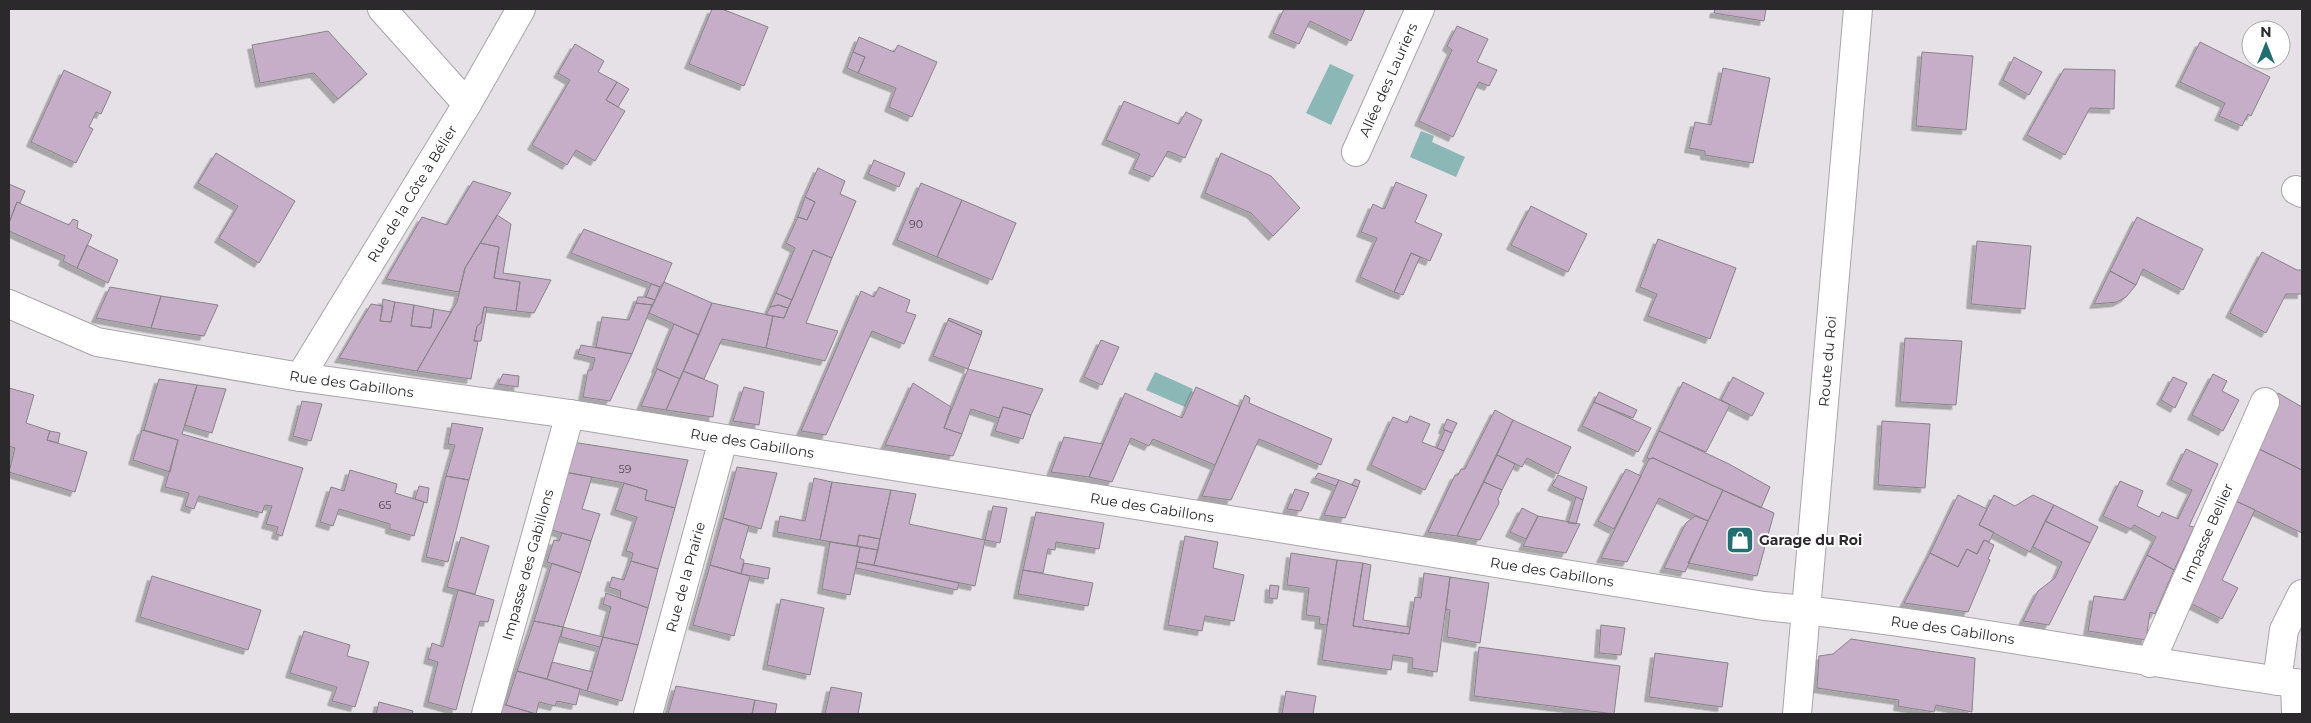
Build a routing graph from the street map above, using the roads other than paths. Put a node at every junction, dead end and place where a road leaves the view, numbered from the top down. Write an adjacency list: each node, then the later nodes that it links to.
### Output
1 (382, 9): 5 (street)
2 (521, 9): 5 (street, Rue de la Côte à Bélier)
3 (1420, 9): 6 (street, Allée des Lauriers)
4 (1858, 9): 13 (street, Route du Roi)
5 (466, 104): 8 (street, Rue de la Côte à Bélier)
6 (1356, 152)
7 (9, 304): 8 (street, Rue des Gabillons)
8 (300, 377): 10 (street, Rue des Gabillons)
9 (2265, 402): 14 (street, Impasse Bellier)
10 (570, 414): 11 (street, Rue des Gabillons); 16 (street, Impasse des Gabillons)
11 (724, 440): 13 (street, Rue des Gabillons); 17 (street, Rue de la Prairie)
12 (2302, 594): 15 (street)
13 (1805, 610): 14 (street, Rue des Gabillons); 18 (street, Route du Roi)
14 (2150, 663): 15 (street, Rue des Gabillons)
15 (2291, 683): 19 (street)
16 (486, 714)
17 (648, 714)
18 (1797, 714)
19 (2296, 714)

